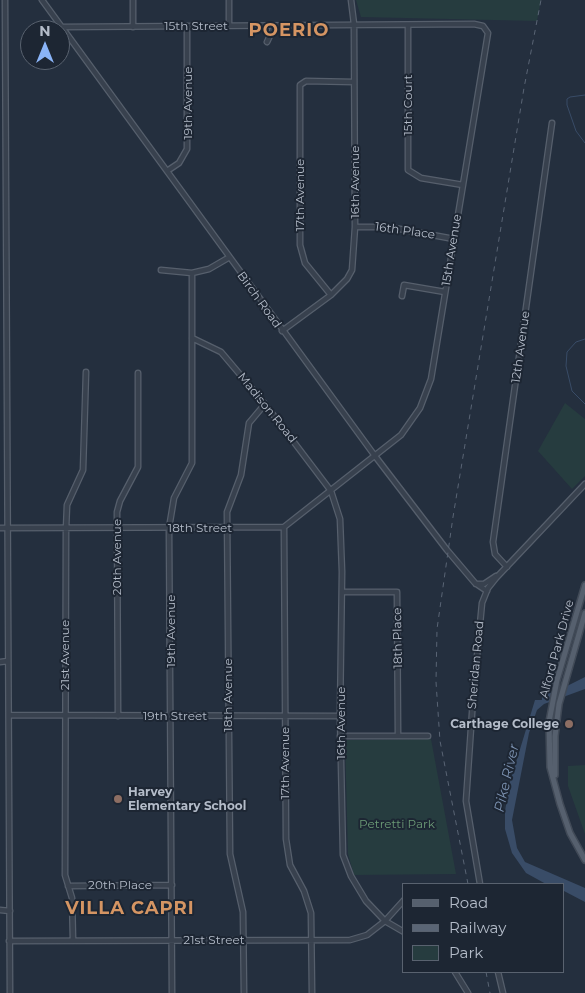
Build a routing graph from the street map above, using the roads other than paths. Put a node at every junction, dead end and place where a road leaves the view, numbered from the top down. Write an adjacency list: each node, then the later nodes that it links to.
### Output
1 (6, 0): 43 (street)
2 (42, 0): 6 (street, Birch Road)
3 (133, 0): 14 (street)
4 (229, 0): 10 (street)
5 (351, 0): 7 (street, 16th Avenue)
6 (55, 20)
7 (354, 24): 8 (street, 15th Street); 11 (street, 15th Street); 17 (street, 16th Avenue)
8 (408, 25): 12 (street, 15th Street); 20 (street, 15th Court)
9 (187, 26): 10 (street, 15th Street); 14 (street, 15th Street); 19 (street, 19th Avenue)
10 (229, 26): 11 (street, 15th Street)
11 (274, 26): 16 (street)
12 (483, 26): 20 (street, 15th Avenue)
13 (70, 27): 14 (street, 15th Street)
14 (133, 27)
15 (70, 40): 19 (street, Birch Road)
16 (267, 42)
17 (354, 82): 21 (street, 16th Avenue); 27 (street, 17th Avenue)
18 (552, 123): 44 (street, 12th Avenue)
19 (167, 171): 23 (street, Birch Road)
20 (463, 185): 22 (street, 15th Avenue)
21 (355, 226): 22 (street, 16th Place); 27 (street, 16th Avenue)
22 (454, 238): 26 (street, 15th Avenue)
23 (228, 258): 25 (street); 29 (street, Birch Road)
24 (161, 270): 25 (street)
25 (192, 273): 30 (street, 19th Avenue)
26 (445, 292): 28 (street); 34 (street, 15th Avenue)
27 (331, 295): 29 (street, 16th Avenue)
28 (402, 296)
29 (282, 331): 34 (street, Birch Road)
30 (192, 338): 33 (street, Madison Road); 41 (street, 19th Avenue)
31 (86, 372): 39 (street, 21st Avenue)
32 (138, 373): 40 (street, 20th Avenue)
33 (265, 404): 36 (street, Madison Road); 42 (street, 18th Avenue)
34 (375, 456): 36 (street); 46 (street, Birch Road)
35 (585, 484): 44 (street, Sheridan Road)
36 (331, 491): 37 (street); 49 (street, 16th Avenue)
37 (284, 527): 42 (street, 18th Street); 59 (street, 17th Avenue)
38 (0, 528): 43 (street, 18th Street)
39 (66, 528): 40 (street, 18th Street); 43 (street, 18th Street); 54 (street, 21st Avenue)
40 (117, 528): 41 (street, 18th Street); 55 (street, 20th Avenue)
41 (169, 528): 42 (street, 18th Street); 56 (street, 19th Avenue)
42 (227, 528): 58 (street, 18th Avenue)
43 (8, 529): 51 (street)
44 (506, 567): 45 (street, Sheridan Road)
45 (499, 574): 46 (street); 48 (street, Sheridan Road)
46 (475, 584): 48 (street, Birch Road)
47 (585, 585): 63 (main road, Alford Park Drive)
48 (487, 591): 65 (street, Sheridan Road)
49 (343, 592): 57 (street, 16th Avenue); 60 (street, 18th Place)
50 (585, 613): 63 (main road, Alford Park Drive)
51 (8, 661): 52 (street); 53 (street)
52 (0, 662)
53 (9, 715): 54 (street, 19th Street); 70 (street)
54 (65, 716): 55 (street, 19th Street); 67 (street, 21st Avenue)
55 (118, 716): 56 (street, 19th Street)
56 (172, 716): 58 (street, 19th Street); 66 (street, 19th Avenue)
57 (340, 716): 59 (street, 19th Street); 61 (street, 16th Avenue)
58 (228, 717): 59 (street, 19th Street); 73 (street, 18th Avenue)
59 (285, 717): 74 (street, 17th Avenue)
60 (398, 735): 61 (street); 62 (street)
61 (340, 736): 71 (street, 16th Avenue)
62 (428, 736)
63 (555, 778): 64 (main road, Alford Park Drive)
64 (585, 860)
65 (480, 883)
66 (172, 885): 67 (street, 20th Place); 76 (street, 19th Avenue)
67 (68, 886): 75 (street, 21st Avenue)
68 (402, 902): 71 (street, 21st Street)
69 (0, 910): 70 (street)
70 (10, 911): 77 (street)
71 (385, 921): 72 (street, 16th Avenue); 74 (street, 21st Street)
72 (402, 931)
73 (244, 939): 74 (street, 21st Street); 76 (street, 21st Street); 82 (street, 18th Avenue)
74 (312, 939): 83 (street, 17th Avenue)
75 (73, 940): 76 (street, 21st Street); 77 (street, 21st Street)
76 (172, 940): 81 (street, 19th Avenue)
77 (9, 941): 80 (street)
78 (456, 973): 84 (street)
79 (498, 973): 85 (street)
80 (10, 993)
81 (172, 993)
82 (244, 993)
83 (312, 993)
84 (468, 993)
85 (503, 993)

